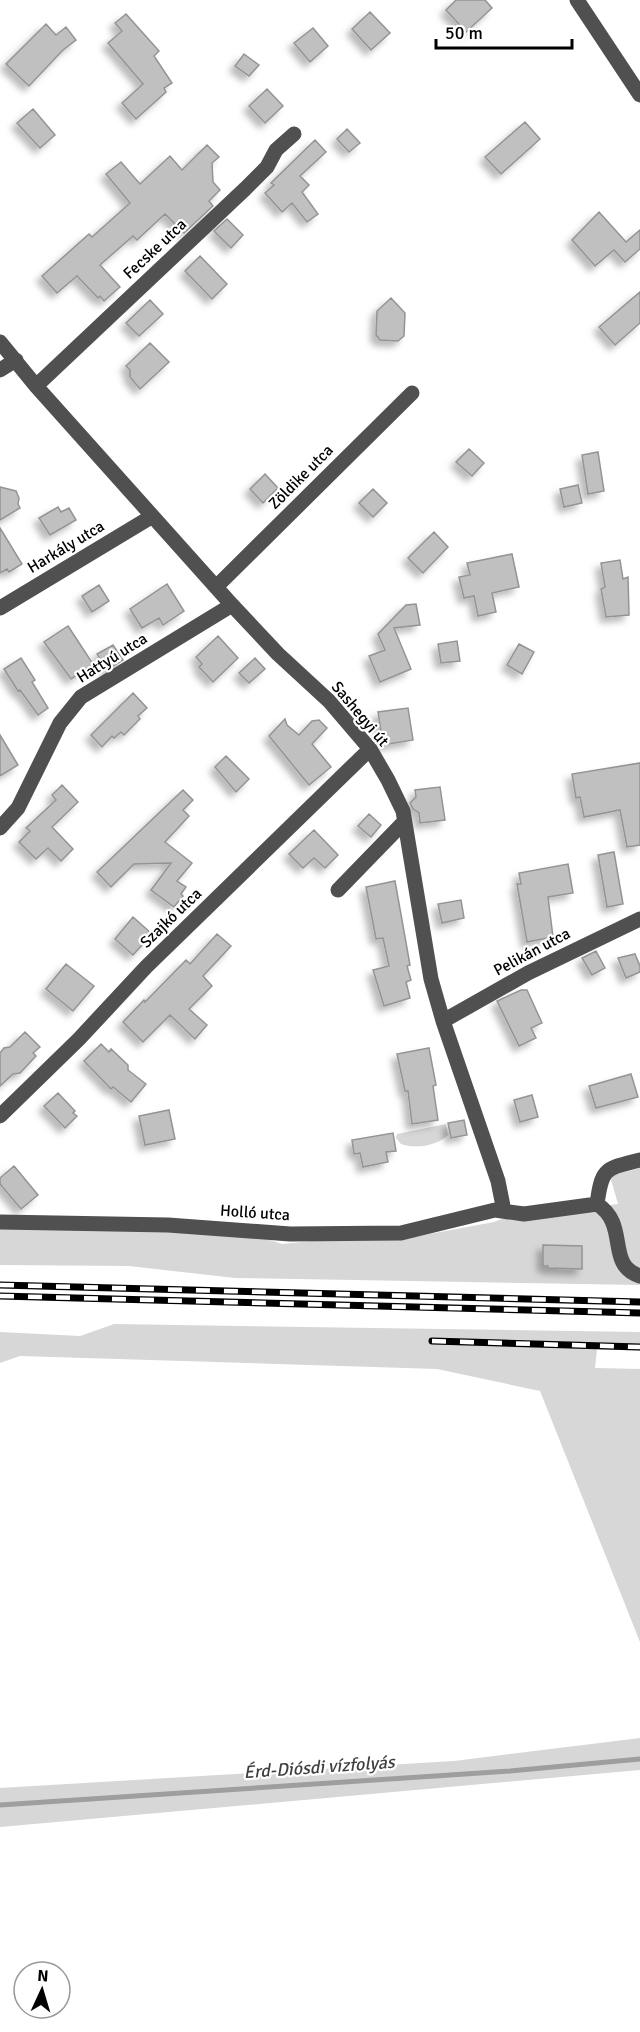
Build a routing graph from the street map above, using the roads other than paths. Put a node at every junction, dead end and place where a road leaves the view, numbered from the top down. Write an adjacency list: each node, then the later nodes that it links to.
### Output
1 (577, 0): 2 (street)
2 (640, 95)
3 (294, 134): 7 (street, Fecske utca)
4 (0, 342): 5 (street, Sashegyi út)
5 (16, 360): 6 (street); 7 (street, Sashegyi út)
6 (0, 370)
7 (36, 386): 9 (street, Sashegyi út)
8 (412, 393): 10 (street, Zöldike utca)
9 (151, 517): 10 (street, Sashegyi út); 12 (street, Harkály utca)
10 (216, 586): 11 (street, Sashegyi út)
11 (232, 605): 13 (street, Sashegyi út); 15 (street, Hattyú utca)
12 (0, 608)
13 (370, 749): 14 (street, Sashegyi út); 19 (street, Szajkó utca)
14 (404, 822): 16 (street); 18 (street, Sashegyi út)
15 (0, 828)
16 (338, 890)
17 (640, 919): 18 (street, Pelikán utca)
18 (443, 1021): 22 (street, Sashegyi út)
19 (0, 1116)
20 (640, 1160): 21 (street)
21 (597, 1204): 22 (street, Holló utca); 24 (street)
22 (504, 1211): 23 (street, Holló utca)
23 (0, 1222)
24 (640, 1276)

